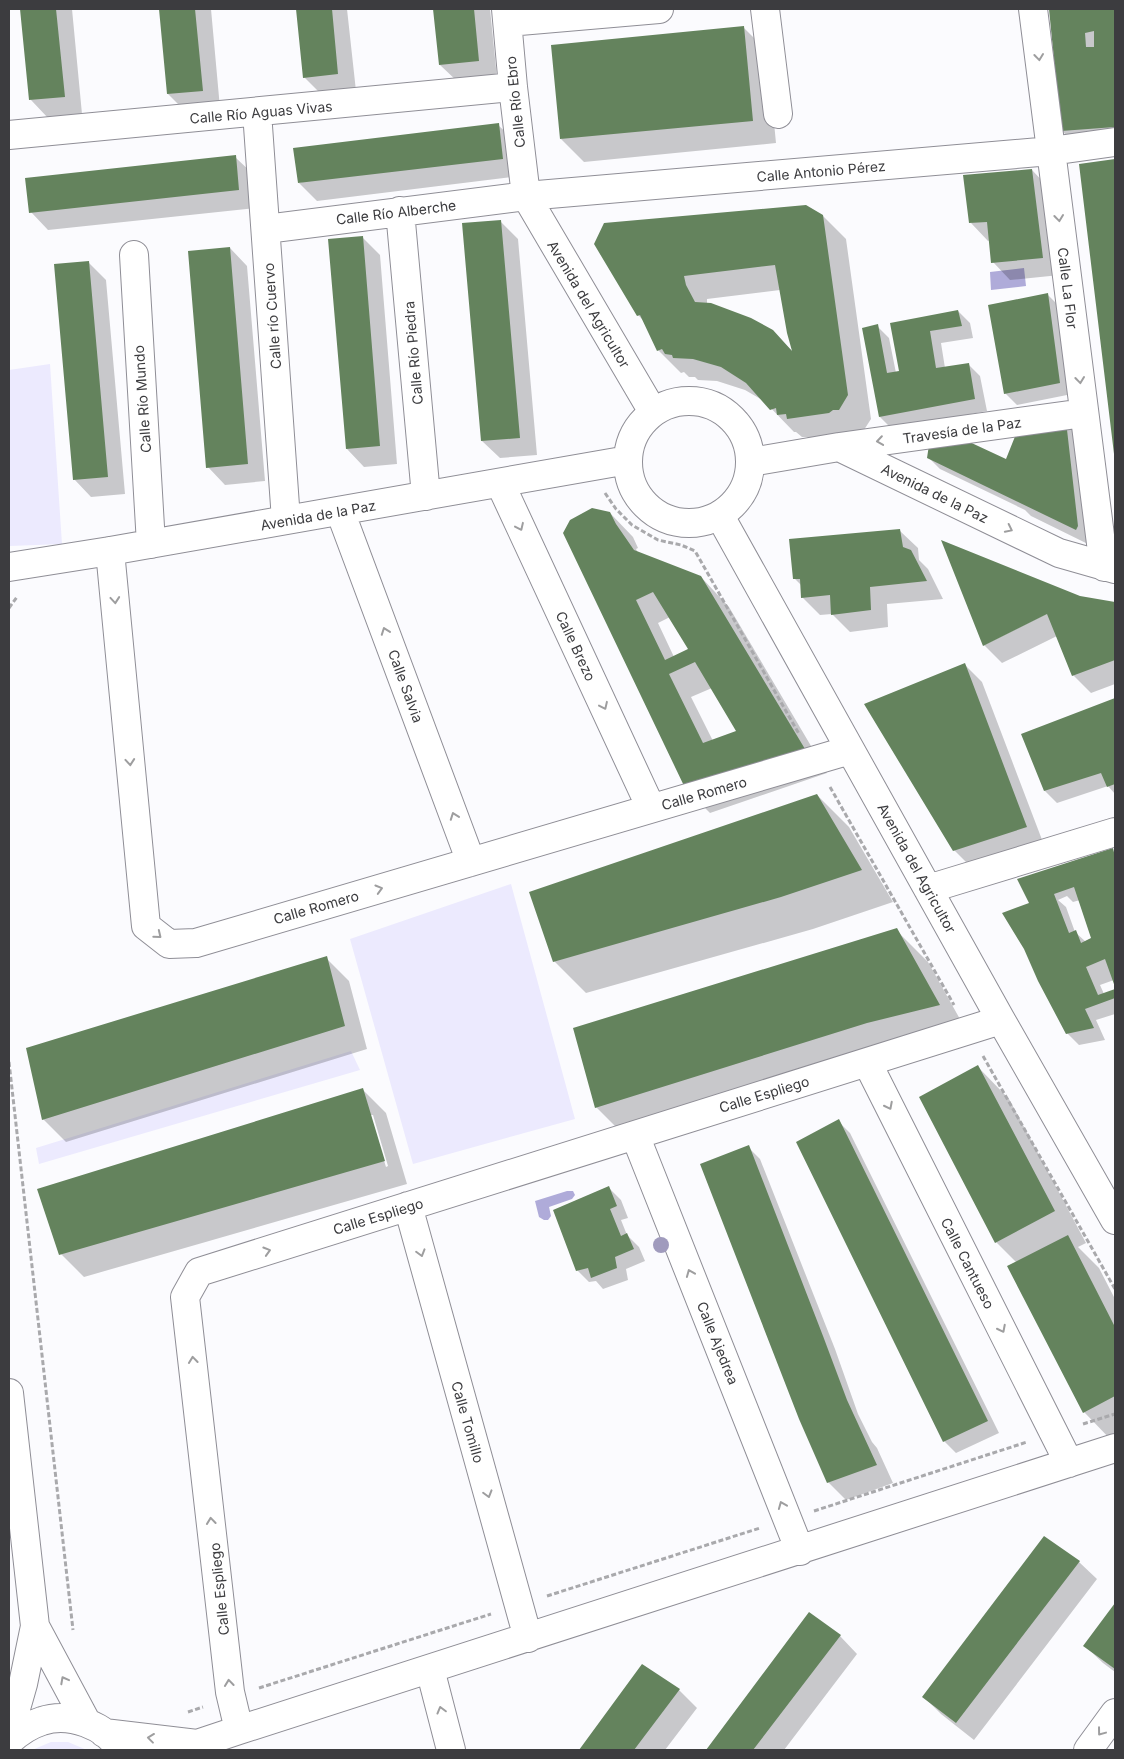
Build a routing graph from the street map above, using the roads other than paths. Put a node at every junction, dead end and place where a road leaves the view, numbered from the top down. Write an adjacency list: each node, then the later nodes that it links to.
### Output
1 (659, 9): 4 (street)
2 (764, 9): 7 (street)
3 (1033, 9): 10 (street, Calle La Flor, one-way to 10)
4 (507, 16): 5 (street, Calle Río Ebro)
5 (513, 88): 6 (street, Calle Río Aguas Vivas); 11 (street, Calle Río Ebro)
6 (257, 112): 8 (street, Calle Río Aguas Vivas); 13 (street, Calle río Cuervo)
7 (778, 114)
8 (9, 135)
9 (1115, 142): 10 (street, Calle Antonio Pérez)
10 (1051, 151): 11 (street, Calle Antonio Pérez); 16 (street, Calle La Flor, one-way to 16)
11 (526, 196): 12 (street, Calle Río Alberche); 15 (street, Avenida del Agricultor)
12 (400, 211): 13 (street, Calle Río Alberche); 21 (street, Calle Río Piedra)
13 (266, 229): 24 (street, Calle río Cuervo)
14 (134, 255): 25 (street, Calle Río Mundo)
15 (653, 412): 18 (street); 19 (street)
16 (1084, 413): 17 (street, Travesía de la Paz, one-way to 17); 28 (street, Calle La Flor)
17 (839, 447): 19 (street); 28 (street, Avenida de la Paz, one-way to 28)
18 (628, 460): 20 (street, Avenida de la Paz); 23 (street)
19 (751, 462): 23 (street)
20 (500, 483): 21 (street, Avenida de la Paz); 30 (street, Calle Brezo, one-way to 30)
21 (426, 496): 22 (street, Avenida de la Paz)
22 (340, 511): 24 (street, Avenida de la Paz); 32 (street, Calle Salvia, one-way to 22)
23 (720, 516): 29 (street, Avenida del Agricultor)
24 (286, 520): 25 (street, Avenida de la Paz)
25 (151, 544): 26 (street, Avenida de la Paz)
26 (110, 552): 27 (street, Avenida de la Paz); 32 (street, Calle Romero, one-way to 32)
27 (9, 567)
28 (1109, 568)
29 (850, 750): 30 (street, Calle Romero); 33 (street, Avenida del Agricultor)
30 (651, 808): 32 (street, Calle Romero)
31 (1115, 832): 33 (street)
32 (471, 862)
33 (928, 889): 34 (street, Avenida del Agricultor)
34 (1001, 1020): 35 (street, Calle Espliego); 38 (street, Avenida del Agricultor)
35 (867, 1062): 36 (street, Calle Espliego); 41 (street, Calle Cantueso, one-way to 41)
36 (635, 1135): 37 (street, Calle Espliego); 42 (street, Calle Ajedrea, one-way to 36)
37 (408, 1206): 44 (street, Calle Tomillo, one-way to 44); 47 (street, Calle Espliego, one-way to 37)
38 (1115, 1220)
39 (9, 1393): 43 (street)
40 (1115, 1448): 41 (street)
41 (1069, 1463): 42 (street)
42 (800, 1550): 44 (street)
43 (35, 1626): 48 (street); 49 (street, one-way to 43)
44 (528, 1638): 45 (street)
45 (430, 1669): 47 (street); 52 (street, one-way to 45)
46 (1115, 1714): 53 (street, one-way to 53)
47 (239, 1730): 51 (street)
48 (9, 1733)
49 (104, 1735): 50 (street); 51 (street, one-way to 49)
50 (9, 1741)
51 (194, 1747)
52 (452, 1750)
53 (1088, 1750)

